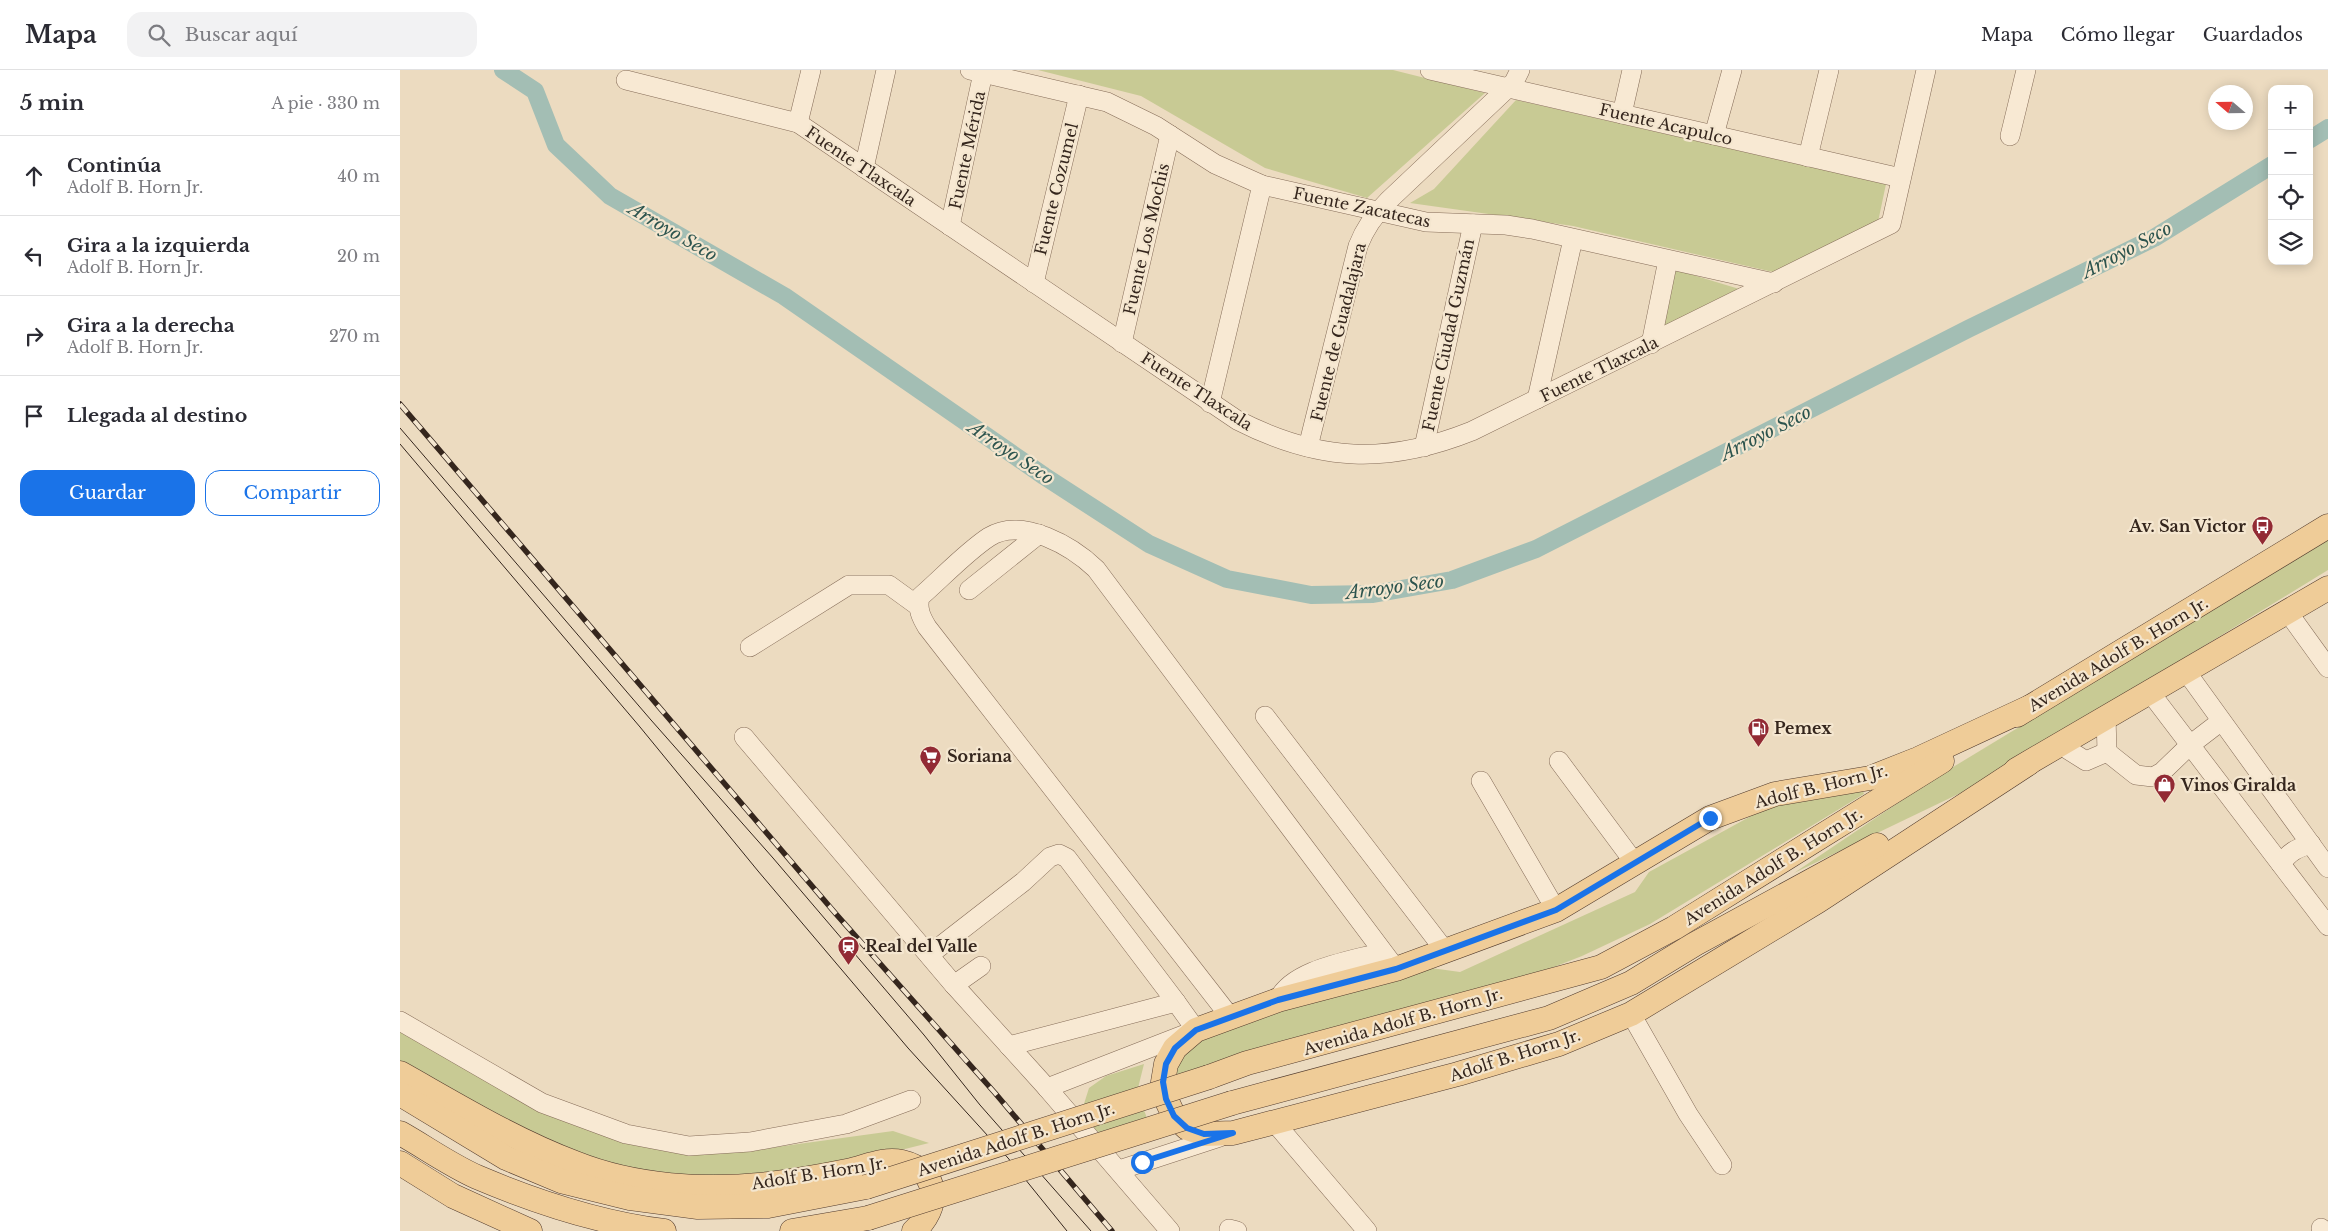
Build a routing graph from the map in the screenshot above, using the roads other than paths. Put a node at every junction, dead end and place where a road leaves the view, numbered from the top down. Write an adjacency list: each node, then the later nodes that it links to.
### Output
1 (811, 70): 15 (street)
2 (886, 70): 20 (street)
3 (1430, 70): 12 (street, Fuente Acapulco)
4 (1520, 70): 12 (street, Fuente de Guadalajara)
5 (1632, 70): 14 (street)
6 (1732, 70): 17 (street)
7 (1829, 70): 19 (street)
8 (1926, 70): 21 (street, Fuente Tlaxcala)
9 (2026, 70): 18 (street)
10 (977, 72): 13 (street, Fuente Zacatecas); 25 (street, Fuente Mérida)
11 (626, 80): 15 (street, Fuente Tlaxcala)
12 (1508, 88): 14 (street, Fuente Acapulco); 23 (street, Fuente de Guadalajara)
13 (1079, 95): 16 (street, Fuente Zacatecas); 28 (street, Fuente Cozumel)
14 (1622, 114): 17 (street, Fuente Acapulco)
15 (798, 123): 20 (street, Fuente Tlaxcala)
16 (1170, 135): 22 (street, Fuente Zacatecas); 30 (street, Fuente Los Mochis)
17 (1714, 135): 19 (street, Fuente Acapulco)
18 (2010, 136)
19 (1808, 157): 21 (street, Fuente Acapulco)
20 (864, 168): 25 (street, Fuente Tlaxcala)
21 (1902, 178): 29 (street, Fuente Tlaxcala)
22 (1262, 185): 23 (street, Fuente Zacatecas); 33 (street)
23 (1376, 212): 24 (street, Fuente Zacatecas); 34 (street, Fuente de Guadalajara)
24 (1473, 224): 26 (street, Fuente Zacatecas); 35 (street, Fuente Ciudad Guzmán)
25 (950, 226): 28 (street, Fuente Tlaxcala)
26 (1573, 239): 27 (street, Fuente Zacatecas); 32 (street)
27 (1668, 260): 29 (street, Fuente Zacatecas); 31 (street)
28 (1034, 283): 30 (street, Fuente Tlaxcala)
29 (1774, 283): 31 (street, Fuente Tlaxcala)
30 (1122, 343): 33 (street, Fuente Tlaxcala)
31 (1651, 344): 32 (street, Fuente Tlaxcala)
32 (1537, 399): 35 (street, Fuente Tlaxcala)
33 (1210, 403): 34 (street, Fuente Tlaxcala)
34 (1308, 447): 35 (street, Fuente Tlaxcala)
35 (1424, 447)
36 (2328, 526): 46 (main road, Avenida Adolf B. Horn Jr.)
37 (1039, 534): 39 (street); 40 (street); 65 (street)
38 (2328, 588): 41 (main road, Avenida Adolf B. Horn Jr.)
39 (969, 590)
40 (918, 606): 42 (street); 70 (street)
41 (2287, 611): 43 (street); 44 (main road, Avenida Adolf B. Horn Jr.)
42 (750, 647)
43 (2328, 668)
44 (2185, 670): 45 (main road, Avenida Adolf B. Horn Jr.); 49 (street)
45 (2149, 691): 48 (main road, Avenida Adolf B. Horn Jr.); 52 (street)
46 (2030, 707): 58 (main road, Adolf B. Horn Jr.); 76 (main road, Avenida Adolf B. Horn Jr., bridge)
47 (1265, 716): 63 (street)
48 (2106, 716): 51 (main road, Avenida Adolf B. Horn Jr.); 53 (street)
49 (2220, 722): 52 (street); 57 (street)
50 (744, 737): 64 (street)
51 (2059, 744): 53 (street); 55 (main road, Avenida Adolf B. Horn Jr.)
52 (2190, 745): 53 (street); 59 (street)
53 (2107, 752)
54 (1559, 761): 58 (street)
55 (2029, 763): 69 (main road, Adolf B. Horn Jr.); 86 (main road, Avenida Adolf B. Horn Jr., bridge)
56 (1481, 781): 61 (street)
57 (2311, 844): 59 (street); 60 (street)
58 (1634, 862): 61 (main road, Adolf B. Horn Jr.)
59 (2281, 864): 62 (street)
60 (2328, 868)
61 (1556, 910): 63 (main road, Adolf B. Horn Jr.)
62 (2328, 926)
63 (1446, 952): 65 (main road, Adolf B. Horn Jr.)
64 (929, 956): 67 (street); 68 (street)
65 (1389, 961): 70 (main road, Adolf B. Horn Jr.)
66 (981, 966): 67 (street)
67 (954, 985): 73 (street)
68 (1176, 1002): 72 (street); 73 (street)
69 (1631, 1014): 78 (main road, Adolf B. Horn Jr.); 82 (street)
70 (1230, 1018): 72 (main road, Adolf B. Horn Jr.)
71 (400, 1021): 77 (street)
72 (1196, 1030): 75 (street, Adolf B. Horn Jr.); 80 (main road, Adolf B. Horn Jr.)
73 (1009, 1046): 75 (street)
74 (400, 1073): 87 (main road, Adolf B. Horn Jr.)
75 (1047, 1088): 83 (street)
76 (400, 1094)
77 (911, 1100)
78 (1275, 1123): 80 (main road, Adolf B. Horn Jr.); 89 (street)
79 (400, 1133): 85 (main road)
80 (1233, 1133): 83 (street, Adolf B. Horn Jr.)
81 (400, 1164): 84 (main road)
82 (1722, 1165)
83 (1119, 1170): 88 (street)
84 (530, 1231)
85 (664, 1231)
86 (792, 1231)
87 (914, 1231)
88 (1170, 1231)
89 (1367, 1231)

